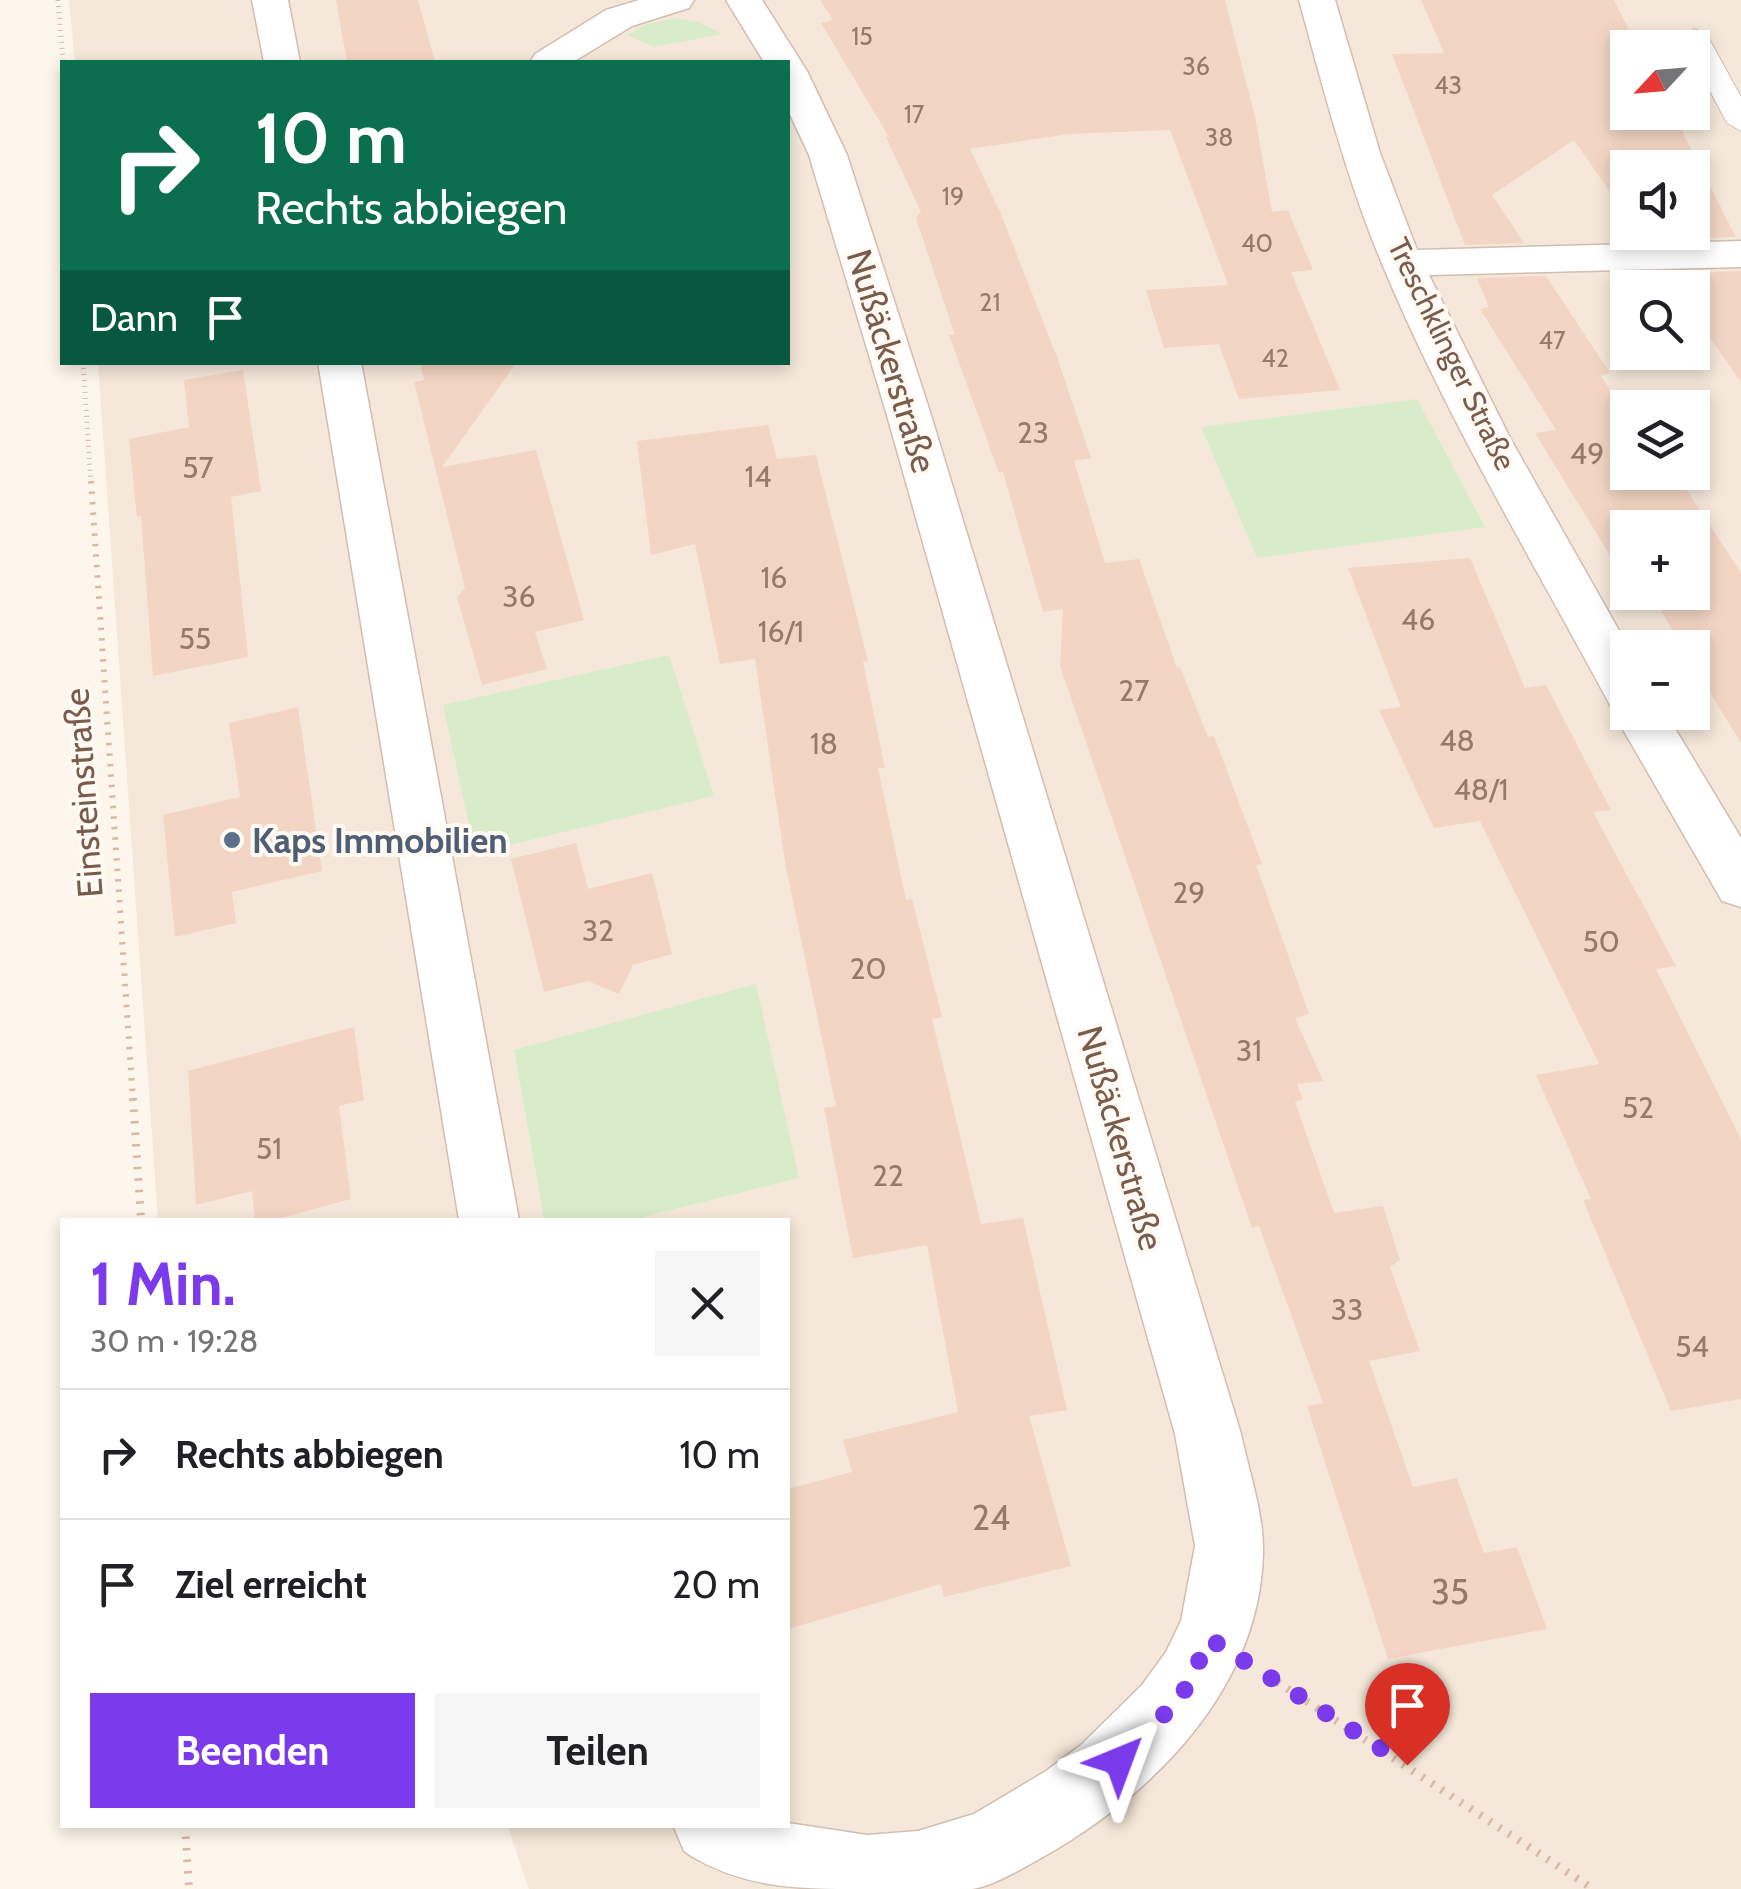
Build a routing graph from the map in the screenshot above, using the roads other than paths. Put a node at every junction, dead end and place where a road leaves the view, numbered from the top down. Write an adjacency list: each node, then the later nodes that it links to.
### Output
1 (270, 0): 5 (street)
2 (676, 0): 6 (street)
3 (744, 0): 7 (street)
4 (1317, 0): 12 (street, Treschklinger Straße)
5 (282, 60)
6 (551, 60)
7 (781, 60)
8 (1710, 65): 10 (lane)
9 (790, 76): 18 (street, Nußäckerstraße)
10 (1741, 124)
11 (1741, 254): 12 (street)
12 (1404, 263): 14 (street, Treschklinger Straße)
13 (339, 365): 17 (street)
14 (1610, 658)
15 (1650, 730): 16 (street)
16 (1741, 885)
17 (488, 1218)
18 (713, 1828)

